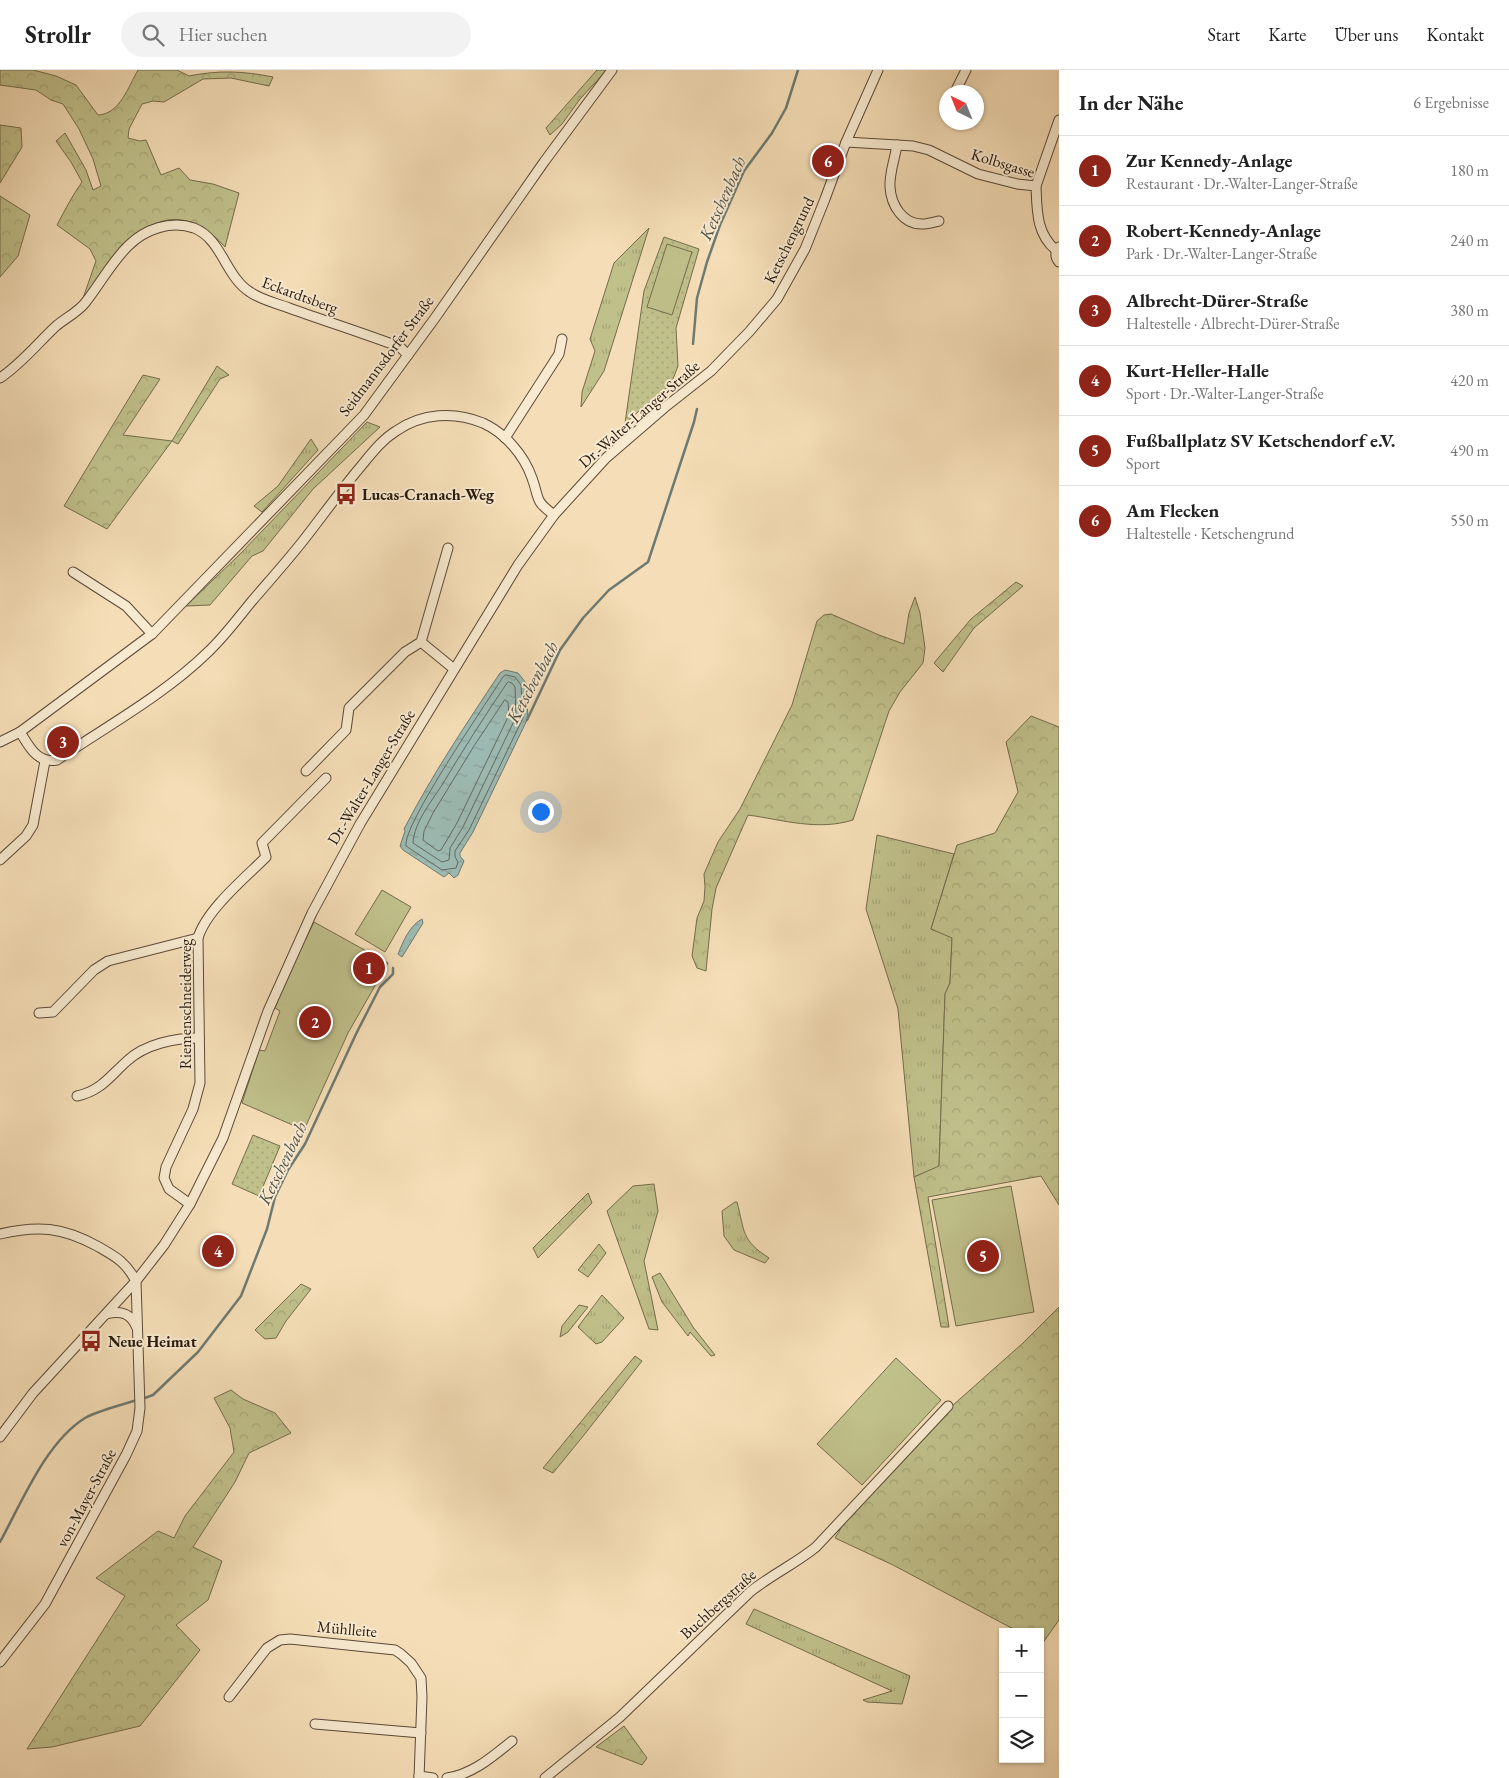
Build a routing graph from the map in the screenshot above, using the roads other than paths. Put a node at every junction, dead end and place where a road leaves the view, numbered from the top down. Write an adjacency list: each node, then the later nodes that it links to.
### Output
1 (612, 70): 14 (street, Seidmannsdorfer Straße)
2 (878, 70): 6 (street, Ketschengrund)
3 (966, 70): 4 (street)
4 (958, 85)
5 (1059, 120): 8 (street)
6 (846, 142): 7 (street, Kolbsgasse); 13 (street, Ketschengrund)
7 (897, 145): 8 (street, Kolbsgasse); 9 (street)
8 (1036, 186): 10 (street, Kolbsgasse)
9 (939, 221)
10 (1058, 248): 11 (street, Kolbsgasse)
11 (1059, 262)
12 (562, 340): 16 (street)
13 (728, 354): 17 (street, Dr.-Walter-Langer-Straße)
14 (408, 355): 15 (street, Eckardtsberg); 20 (street, Seidmannsdorfer Straße)
15 (0, 378)
16 (504, 438): 17 (street); 25 (street)
17 (554, 516): 22 (street, Dr.-Walter-Langer-Straße)
18 (448, 548): 21 (street)
19 (73, 572): 20 (street)
20 (152, 634): 23 (street, Seidmannsdorfer Straße)
21 (421, 642): 22 (street); 26 (street)
22 (454, 669): 33 (street, Dr.-Walter-Langer-Straße)
23 (20, 732): 24 (street, Seidmannsdorfer Straße); 25 (street)
24 (0, 742)
25 (46, 761): 28 (street)
26 (306, 771)
27 (326, 778): 29 (street, Riemenschneiderweg)
28 (0, 860)
29 (198, 938): 30 (street); 31 (street, Riemenschneiderweg)
30 (40, 1013)
31 (199, 1038): 32 (street); 33 (street, Riemenschneiderweg)
32 (77, 1096)
33 (190, 1204): 35 (street, Dr.-Walter-Langer-Straße)
34 (0, 1234): 35 (street)
35 (136, 1281): 36 (street); 37 (street, von-Mayer-Straße)
36 (106, 1314): 37 (street); 39 (street)
37 (138, 1328): 40 (street, von-Mayer-Straße)
38 (948, 1406): 48 (street, Buchbergstraße)
39 (0, 1438)
40 (0, 1662)
41 (229, 1698): 43 (street, Mühlleite)
42 (315, 1724): 43 (street)
43 (421, 1733): 45 (street, Mühlleite)
44 (512, 1741): 47 (street)
45 (419, 1777): 46 (street, Mühlleite)
46 (433, 1778)
47 (446, 1778)
48 (545, 1778)

